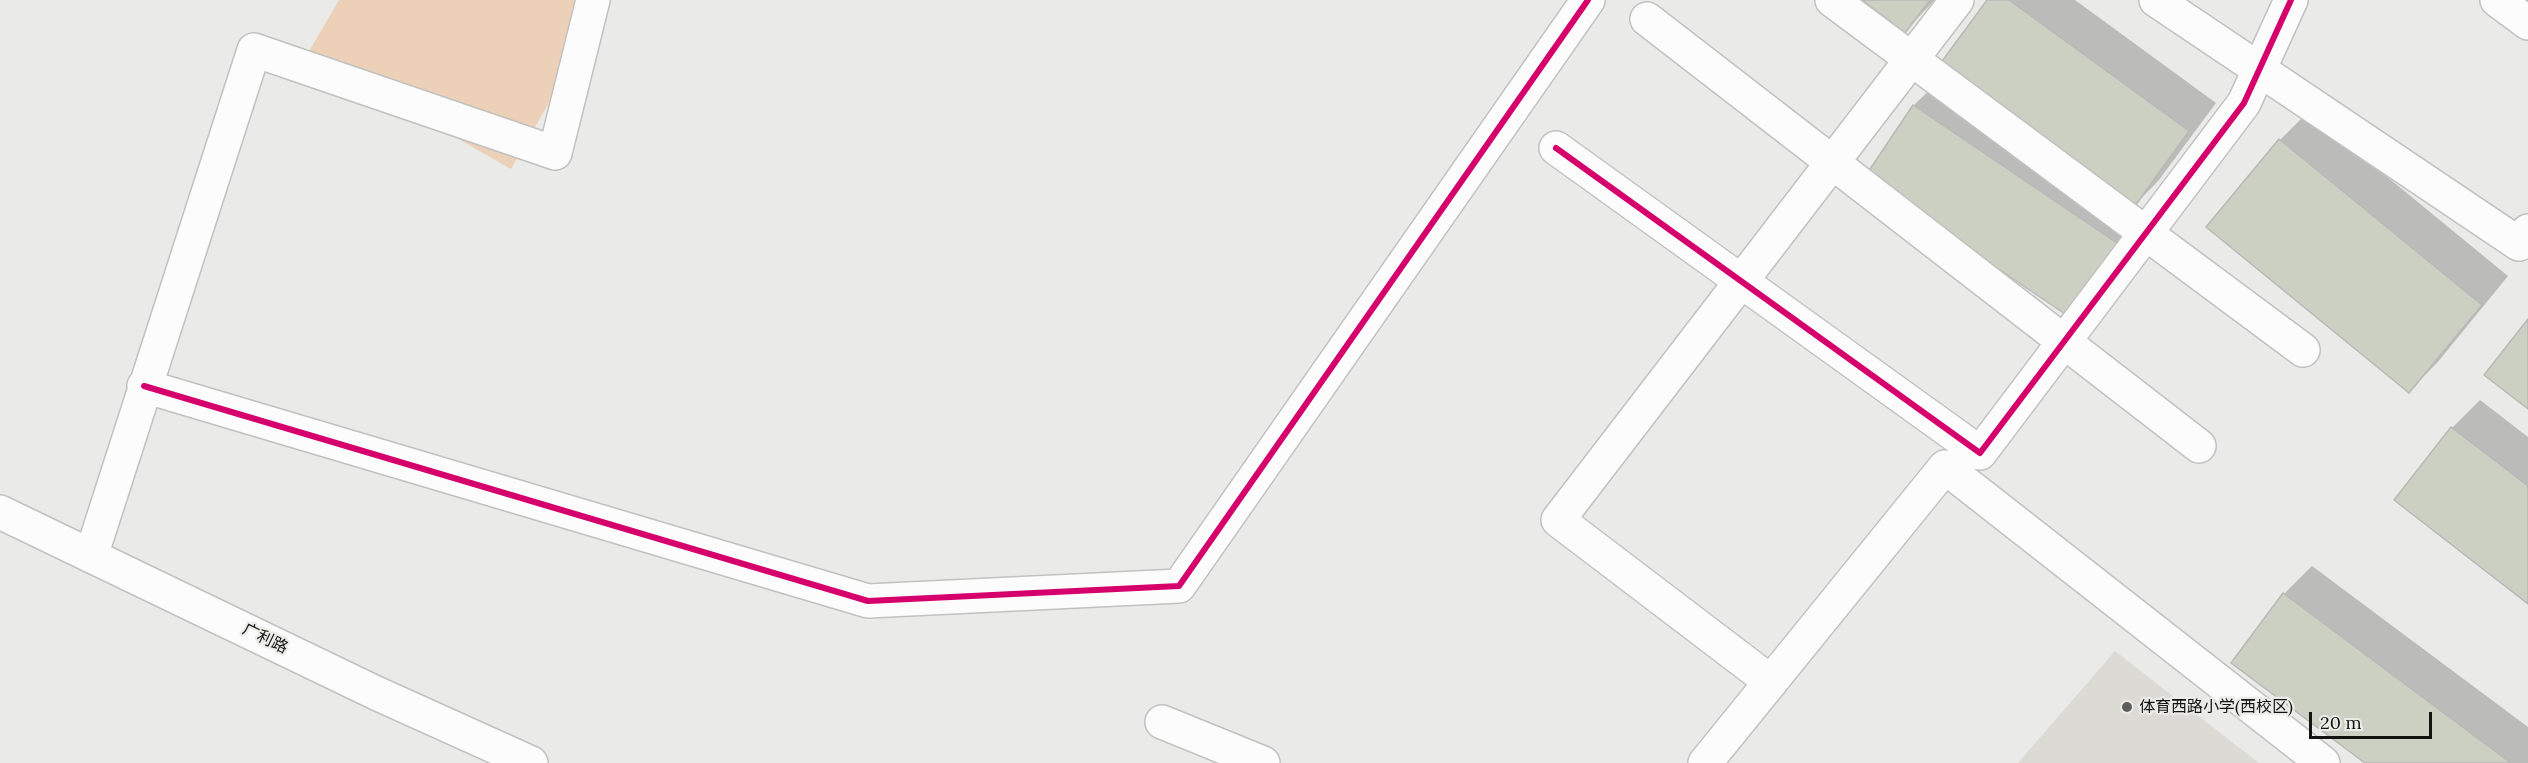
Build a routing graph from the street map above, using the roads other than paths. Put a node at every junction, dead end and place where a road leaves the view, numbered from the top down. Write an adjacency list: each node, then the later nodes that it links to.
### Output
1 (593, 0): 13 (street)
2 (1588, 0): 13 (street)
3 (1832, 0): 12 (street)
4 (1957, 0): 17 (street)
5 (2156, 0): 11 (street)
6 (2291, 0): 10 (street)
7 (2497, 0): 9 (street)
8 (1647, 19): 14 (street)
9 (2528, 23)
10 (1556, 148)
11 (2528, 231)
12 (2303, 350)
13 (144, 386): 16 (street)
14 (2199, 446)
15 (0, 512): 16 (street, 广利路)
16 (91, 556): 19 (street, 广利路)
17 (1771, 682): 21 (street); 22 (street)
18 (1162, 722): 20 (street)
19 (531, 763)
20 (1263, 763)
21 (1705, 763)
22 (2323, 763)

